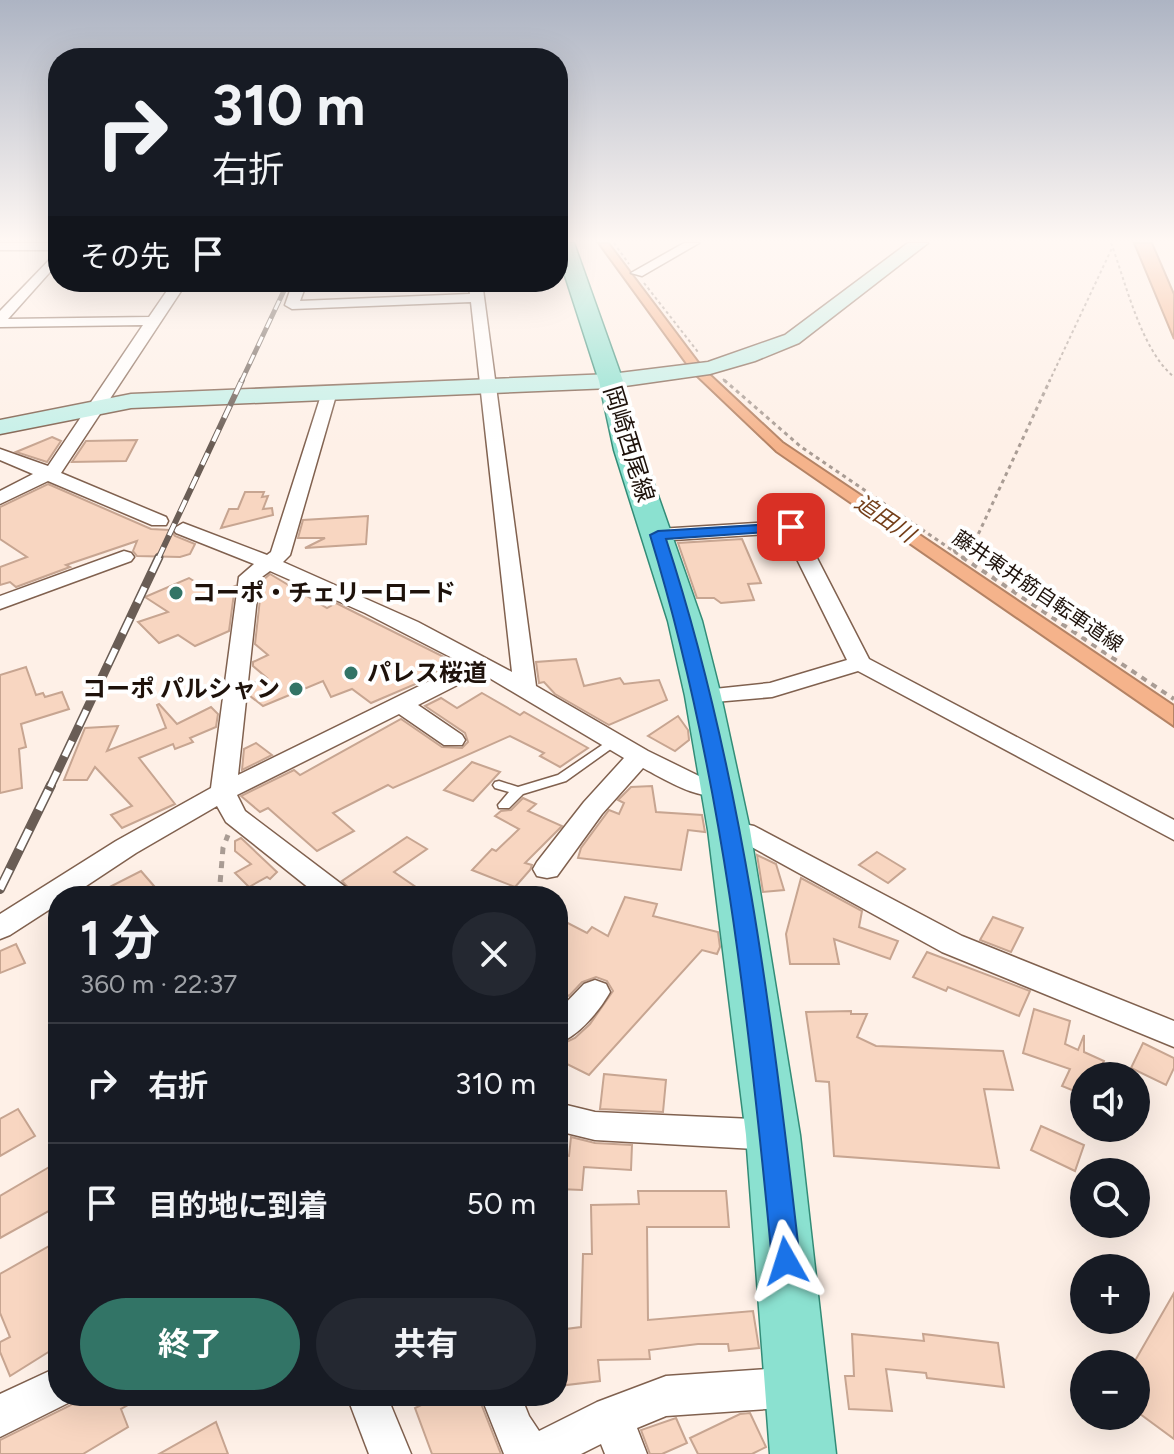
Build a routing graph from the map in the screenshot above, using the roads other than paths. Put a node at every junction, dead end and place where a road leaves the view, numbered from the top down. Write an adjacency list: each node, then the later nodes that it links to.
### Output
1 (161, 311): 6 (street)
2 (479, 311): 8 (street)
3 (587, 311): 7 (main road, 岡崎西尾線)
4 (829, 311): 7 (street)
5 (0, 321): 6 (street)
6 (154, 321): 10 (street)
7 (611, 381): 8 (street); 17 (main road, 岡崎西尾線)
8 (488, 385): 9 (street); 23 (street)
9 (329, 392): 10 (street); 19 (street)
10 (97, 407): 11 (street); 13 (street)
11 (0, 427)
12 (0, 454): 13 (street)
13 (49, 475): 14 (street); 15 (street)
14 (0, 498)
15 (159, 521)
16 (183, 529): 19 (street)
17 (658, 535): 21 (street); 24 (main road, 岡崎西尾線)
18 (124, 557): 20 (street)
19 (270, 563): 22 (street); 32 (street)
20 (0, 603)
21 (860, 663): 24 (street); 35 (street)
22 (482, 664): 23 (street); 25 (street)
23 (525, 689): 27 (street)
24 (703, 696): 30 (main road, 岡崎西尾線)
25 (399, 703): 26 (street); 32 (street)
26 (453, 740)
27 (611, 743): 28 (street); 31 (lane)
28 (639, 757): 30 (street); 36 (street)
29 (499, 785): 31 (lane)
30 (720, 788): 34 (main road, 岡崎西尾線)
31 (518, 791): 33 (lane)
32 (229, 804): 37 (street); 38 (street)
33 (504, 805)
34 (729, 830): 43 (street); 45 (main road, 岡崎西尾線)
35 (1174, 831)
36 (547, 869)
37 (65, 886)
38 (326, 886)
39 (48, 897): 40 (street)
40 (0, 928)
41 (595, 992): 42 (street)
42 (568, 1020)
43 (1174, 1034)
44 (568, 1119): 45 (street)
45 (773, 1135): 46 (main road, 岡崎西尾線)
46 (799, 1387): 51 (street); 53 (main road, 岡崎西尾線)
47 (48, 1392): 50 (street)
48 (371, 1406): 52 (street)
49 (505, 1406): 51 (street)
50 (0, 1416)
51 (619, 1436)
52 (390, 1454)
53 (803, 1454)

